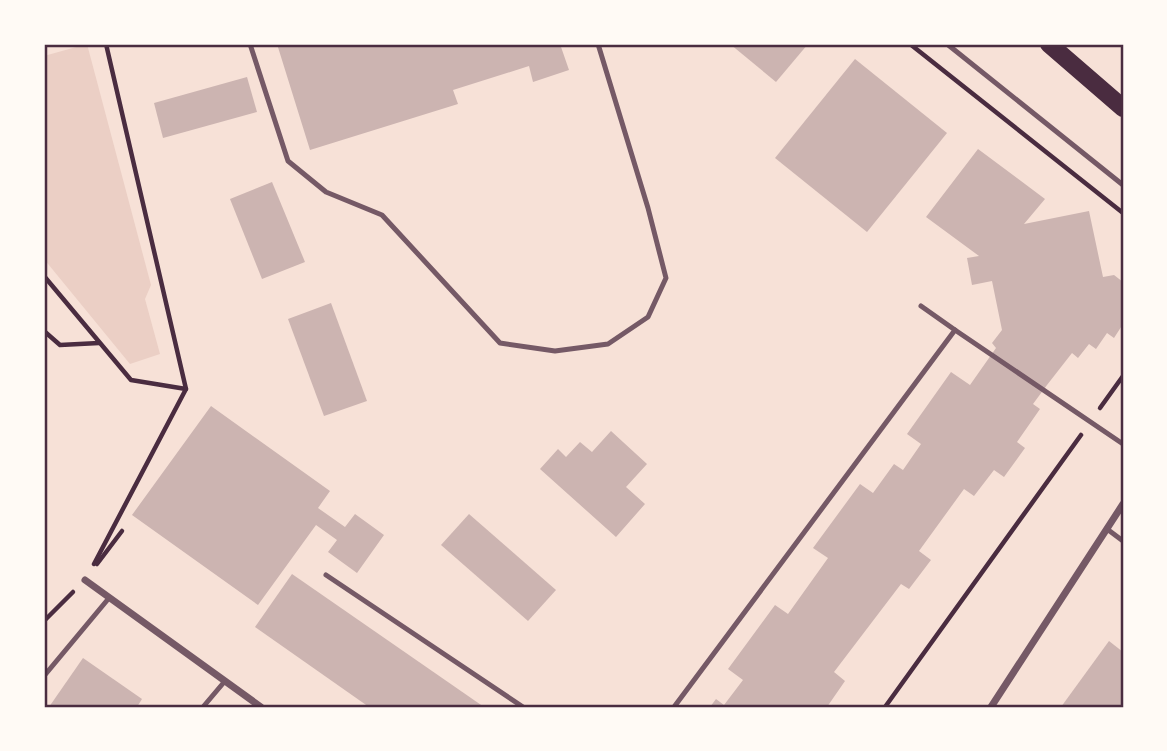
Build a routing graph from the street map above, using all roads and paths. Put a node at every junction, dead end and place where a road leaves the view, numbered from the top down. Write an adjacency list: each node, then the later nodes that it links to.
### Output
1 (106, 44): 16 (path)
2 (250, 44): 3 (lane)
3 (598, 44)
4 (910, 44): 9 (path)
5 (947, 44): 8 (lane)
6 (1049, 44): 7 (main road)
7 (1123, 108)
8 (1123, 185)
9 (1123, 213)
10 (44, 276): 14 (path)
11 (921, 306): 12 (lane)
12 (955, 330): 17 (lane); 30 (lane)
13 (44, 331): 14 (path)
14 (100, 343): 16 (path)
15 (1123, 376): 17 (path)
16 (186, 389): 23 (path)
17 (1090, 422): 18 (lane); 31 (path)
18 (1123, 444)
19 (1123, 504): 20 (street)
20 (1107, 529): 21 (lane); 32 (street)
21 (1123, 541)
22 (326, 575): 29 (lane)
23 (85, 580): 24 (street)
24 (109, 598): 25 (lane); 26 (street)
25 (44, 676)
26 (225, 681): 27 (lane); 28 (street)
27 (203, 707)
28 (261, 707)
29 (523, 707)
30 (674, 707)
31 (885, 707)
32 (991, 707)

